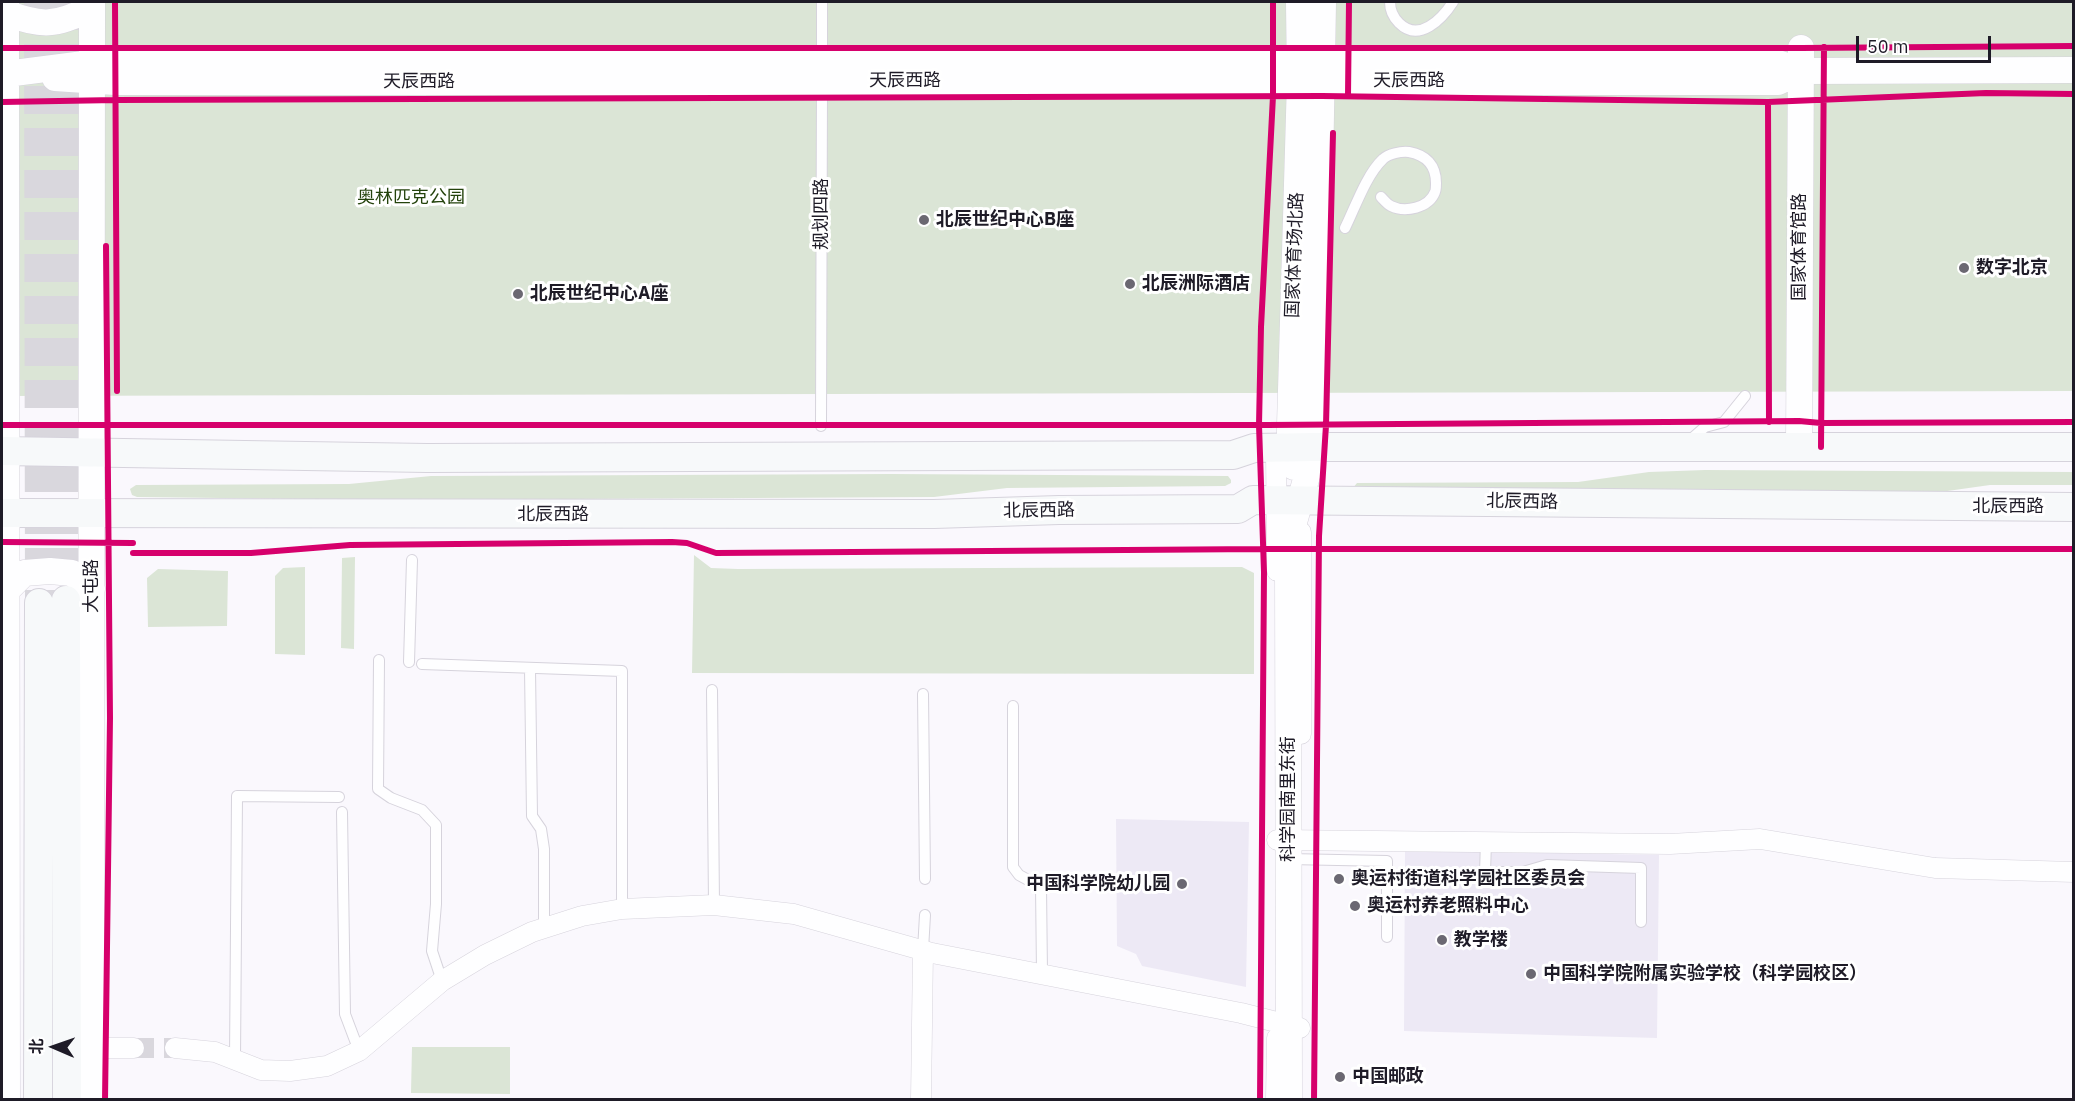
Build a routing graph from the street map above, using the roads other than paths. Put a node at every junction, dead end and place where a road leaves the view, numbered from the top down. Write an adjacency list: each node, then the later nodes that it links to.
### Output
1 (822, 2): 10 (lane, 规划四路)
2 (1285, 2): 13 (street)
3 (1299, 2): 13 (street, 国家体育场北路)
4 (1323, 2): 13 (street, 国家体育场北路)
5 (1390, 2): 6 (lane)
6 (1453, 2)
7 (92, 5): 8 (street); 12 (street, 大屯路)
8 (6, 7): 14 (street)
9 (1801, 60): 11 (street, 天辰西路); 13 (street, 天辰西路); 21 (street, 国家体育馆路)
10 (822, 63): 12 (street, 天辰西路); 13 (street, 天辰西路); 18 (lane, 规划四路)
11 (2073, 70)
12 (92, 72): 13 (street, 天辰西路); 14 (street, 天辰西路); 24 (street, 大屯路)
13 (1311, 72): 19 (street, 国家体育场北路)
14 (4, 74): 23 (street)
15 (1381, 197): 16 (lane)
16 (1345, 228)
17 (1745, 396): 20 (lane)
18 (821, 426)
19 (1296, 447): 20 (main road); 24 (main road); 25 (street, 国家体育场北路)
20 (1682, 447): 21 (main road)
21 (1799, 447): 22 (main road)
22 (2073, 447)
23 (4, 451): 24 (main road); 27 (street)
24 (91, 453): 28 (street, 大屯路)
25 (1288, 500): 26 (main road, 北辰西路); 28 (main road, 北辰西路); 42 (street, 科学园南里东街)
26 (2073, 507)
27 (4, 513): 28 (main road, 北辰西路); 31 (street)
28 (92, 513): 30 (street, 大屯路)
29 (412, 560): 33 (lane)
30 (92, 589): 31 (street); 57 (street, 大屯路)
31 (6, 590): 50 (street)
32 (379, 660): 55 (lane)
33 (409, 662)
34 (422, 664): 35 (lane)
35 (530, 669): 46 (lane); 49 (lane)
36 (712, 690): 45 (lane)
37 (923, 694): 44 (lane)
38 (1013, 706): 54 (lane)
39 (339, 797): 61 (lane)
40 (342, 812): 60 (lane)
41 (1486, 842): 42 (street); 43 (street); 48 (lane)
42 (1291, 848): 51 (lane); 56 (street, 科学园南里东街)
43 (2073, 872)
44 (925, 879)
45 (714, 906): 46 (street); 52 (street)
46 (621, 909): 49 (street)
47 (925, 915): 52 (lane)
48 (1641, 922)
49 (544, 928): 55 (street)
50 (4, 932): 53 (street)
51 (1387, 937)
52 (922, 950): 54 (street); 66 (street)
53 (4, 966): 62 (street)
54 (1042, 973): 56 (street)
55 (442, 981): 60 (street)
56 (1289, 1026): 67 (street); 68 (street, 科学园南里东街); 69 (street)
57 (91, 1048): 58 (street); 65 (street, 大屯路)
58 (134, 1048)
59 (175, 1048): 61 (street)
60 (359, 1051): 61 (street)
61 (235, 1059)
62 (7, 1100)
63 (38, 1100): 64 (main road, 大屯路)
64 (67, 1100)
65 (91, 1100)
66 (921, 1100)
67 (1276, 1100)
68 (1289, 1100)
69 (1300, 1100)

